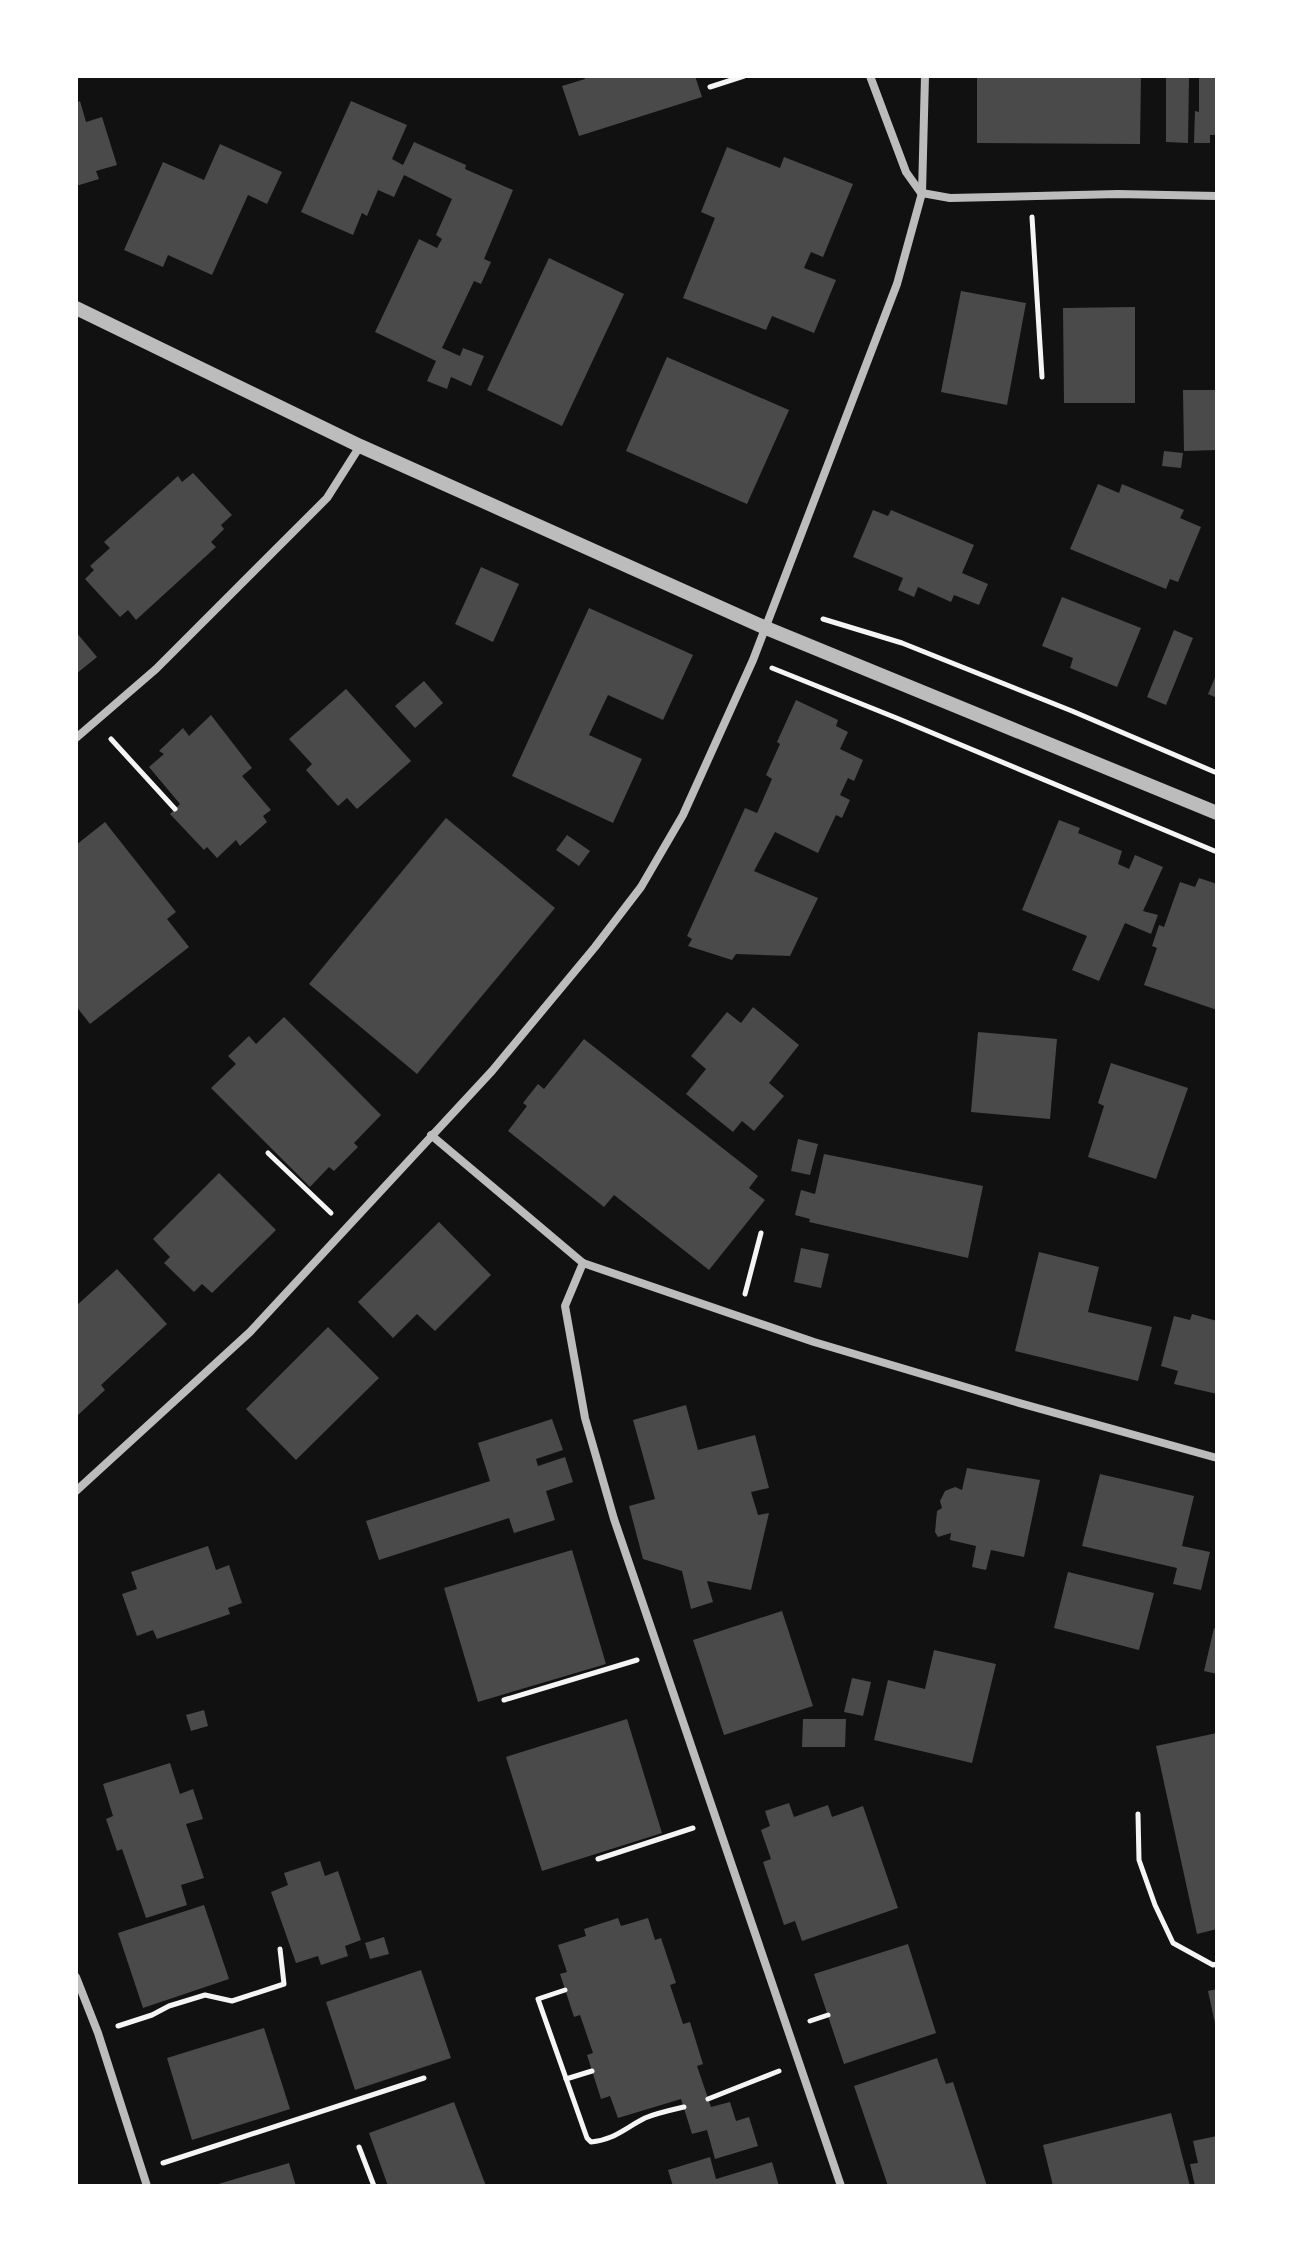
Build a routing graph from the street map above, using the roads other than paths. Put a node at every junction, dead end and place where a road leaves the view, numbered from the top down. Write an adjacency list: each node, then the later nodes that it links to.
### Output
1 (870, 76): 3 (street)
2 (925, 76): 3 (street)
3 (922, 193): 4 (street); 7 (street)
4 (1217, 196)
5 (76, 308): 6 (street)
6 (360, 446): 7 (street); 8 (street)
7 (766, 628): 9 (street); 10 (street)
8 (76, 738)
9 (1217, 813)
10 (431, 1135): 11 (street); 13 (street)
11 (583, 1263): 12 (street); 16 (street)
12 (1217, 1458)
13 (76, 1491)
14 (76, 1977): 15 (street)
15 (147, 2186)
16 (841, 2186)

